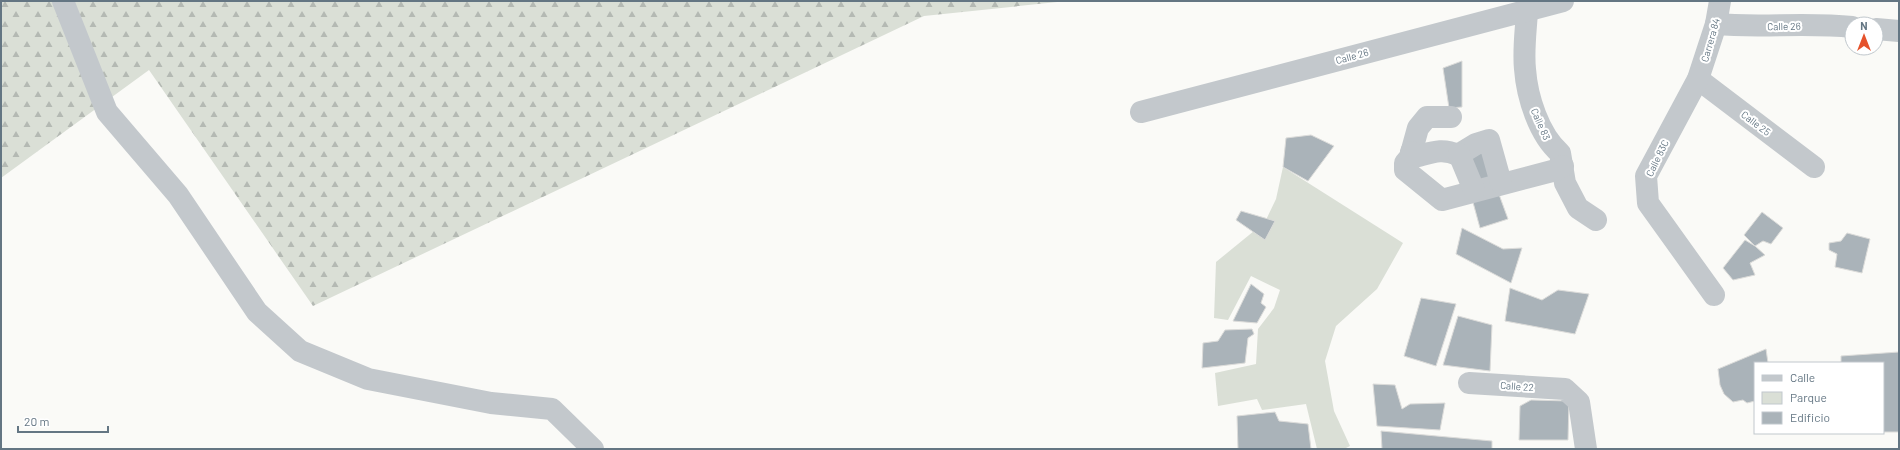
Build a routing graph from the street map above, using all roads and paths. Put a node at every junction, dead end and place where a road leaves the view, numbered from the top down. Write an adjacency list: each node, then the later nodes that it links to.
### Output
1 (63, 1): 21 (street)
2 (1563, 1): 4 (street, Calle 26)
3 (1720, 1): 5 (street, Carrera 84)
4 (1527, 11): 10 (street, Calle 26); 14 (street, Calle 83)
5 (1716, 24): 6 (street, Calle 26); 9 (street, Carrera 84)
6 (1844, 26)
7 (1884, 30): 8 (street)
8 (1899, 31)
9 (1698, 79): 15 (street, Calle 25); 19 (street, Calle 83C)
10 (1141, 112)
11 (1451, 117): 12 (street)
12 (1411, 152): 13 (street); 17 (street)
13 (1459, 154): 16 (street); 17 (street)
14 (1563, 166): 16 (street); 18 (street, Calle 83)
15 (1814, 167)
16 (1501, 183): 17 (street)
17 (1474, 190)
18 (1596, 220)
19 (1714, 295)
20 (1469, 383): 22 (street, Calle 22)
21 (593, 449)
22 (1586, 449)

